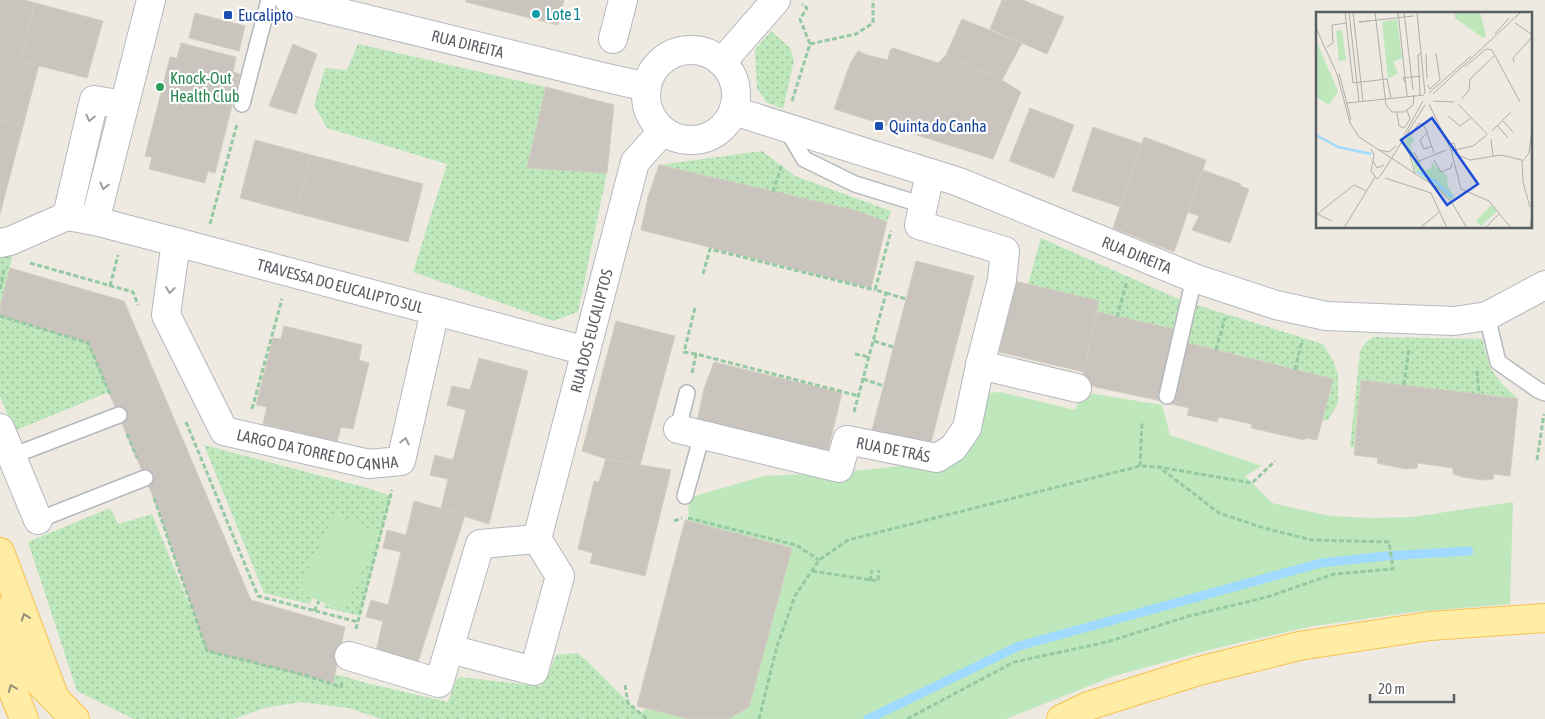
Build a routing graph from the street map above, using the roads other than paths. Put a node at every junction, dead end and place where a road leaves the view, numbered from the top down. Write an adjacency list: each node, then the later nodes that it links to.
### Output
1 (151, 0): 10 (street)
2 (269, 0): 9 (lane)
3 (289, 0): 8 (street, RUA DIREITA)
4 (623, 0): 6 (street)
5 (776, 0): 7 (street)
6 (613, 39)
7 (722, 62): 8 (street); 11 (street)
8 (647, 87): 13 (street)
9 (242, 104)
10 (124, 105): 16 (street, one-way to 16); 17 (street, one-way to 17)
11 (734, 111): 12 (street, RUA DIREITA); 13 (street)
12 (785, 126): 14 (street, RUA DIREITA); 15 (lane)
13 (663, 131): 24 (street, RUA DOS EUCALIPTOS)
14 (930, 174): 15 (street, RUA DE TRÁS); 20 (street, RUA DIREITA)
15 (911, 202): 25 (street, RUA DE TRÁS)
16 (67, 216): 17 (street, TRAVESSA DO EUCALIPTO SUL); 19 (street)
17 (95, 221): 18 (street, TRAVESSA DO EUCALIPTO SUL)
18 (176, 242): 22 (street, TRAVESSA DO EUCALIPTO SUL); 22 (street, LARGO DA TORRE DO CANHA, one-way to 22)
19 (0, 243)
20 (1194, 278): 23 (street, RUA DIREITA); 29 (lane)
21 (1545, 285): 23 (street, RUA DIREITA)
22 (435, 310): 24 (street, TRAVESSA DO EUCALIPTO SUL)
23 (1487, 316): 28 (lane)
24 (586, 351): 37 (street, RUA DOS EUCALIPTOS)
25 (980, 365): 26 (street); 32 (street, RUA DE TRÁS)
26 (1077, 388)
27 (687, 393): 32 (lane)
28 (1545, 393)
29 (1167, 396)
30 (118, 415): 33 (lane)
31 (0, 428): 33 (street)
32 (690, 432): 35 (lane)
33 (12, 456): 36 (street)
34 (145, 478): 36 (lane)
35 (685, 496)
36 (38, 520)
37 (536, 539): 41 (street); 41 (street)
38 (0, 552): 44 (main road, one-way to 38)
39 (0, 612): 44 (main road)
40 (1545, 618): 47 (main road)
41 (450, 649): 42 (street)
42 (349, 656)
43 (0, 658): 45 (main road, one-way to 43)
44 (54, 696): 46 (main road)
45 (24, 719)
46 (75, 719)
47 (1061, 719)

